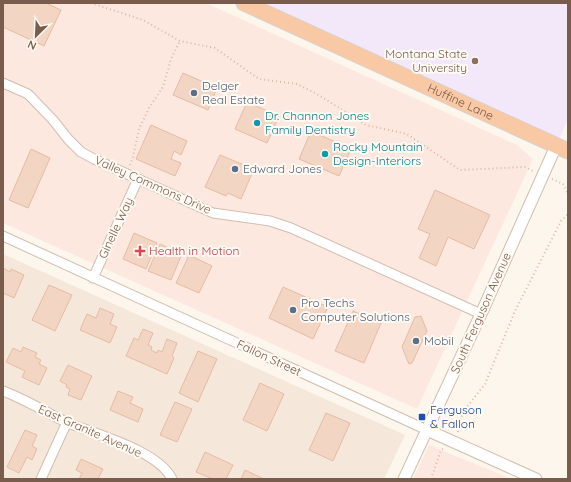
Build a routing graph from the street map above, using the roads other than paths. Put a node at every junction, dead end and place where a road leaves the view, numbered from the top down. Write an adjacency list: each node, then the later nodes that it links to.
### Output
1 (244, 3): 3 (highway, Huffine Lane)
2 (3, 83): 4 (street, Valley Commons Drive)
3 (562, 149): 7 (street, South Ferguson Avenue)
4 (138, 179): 6 (street, Ginelle Way); 7 (street, Valley Commons Drive)
5 (3, 236): 6 (street, Fallon Street)
6 (93, 278): 10 (street, Fallon Street)
7 (480, 314): 10 (street, South Ferguson Avenue)
8 (3, 391): 9 (street, East Granite Avenue)
9 (67, 422): 11 (street); 12 (street, East Granite Avenue)
10 (427, 430): 13 (street, South Ferguson Avenue); 14 (street, Fallon Street)
11 (41, 479)
12 (172, 479)
13 (404, 479)
14 (536, 479)

